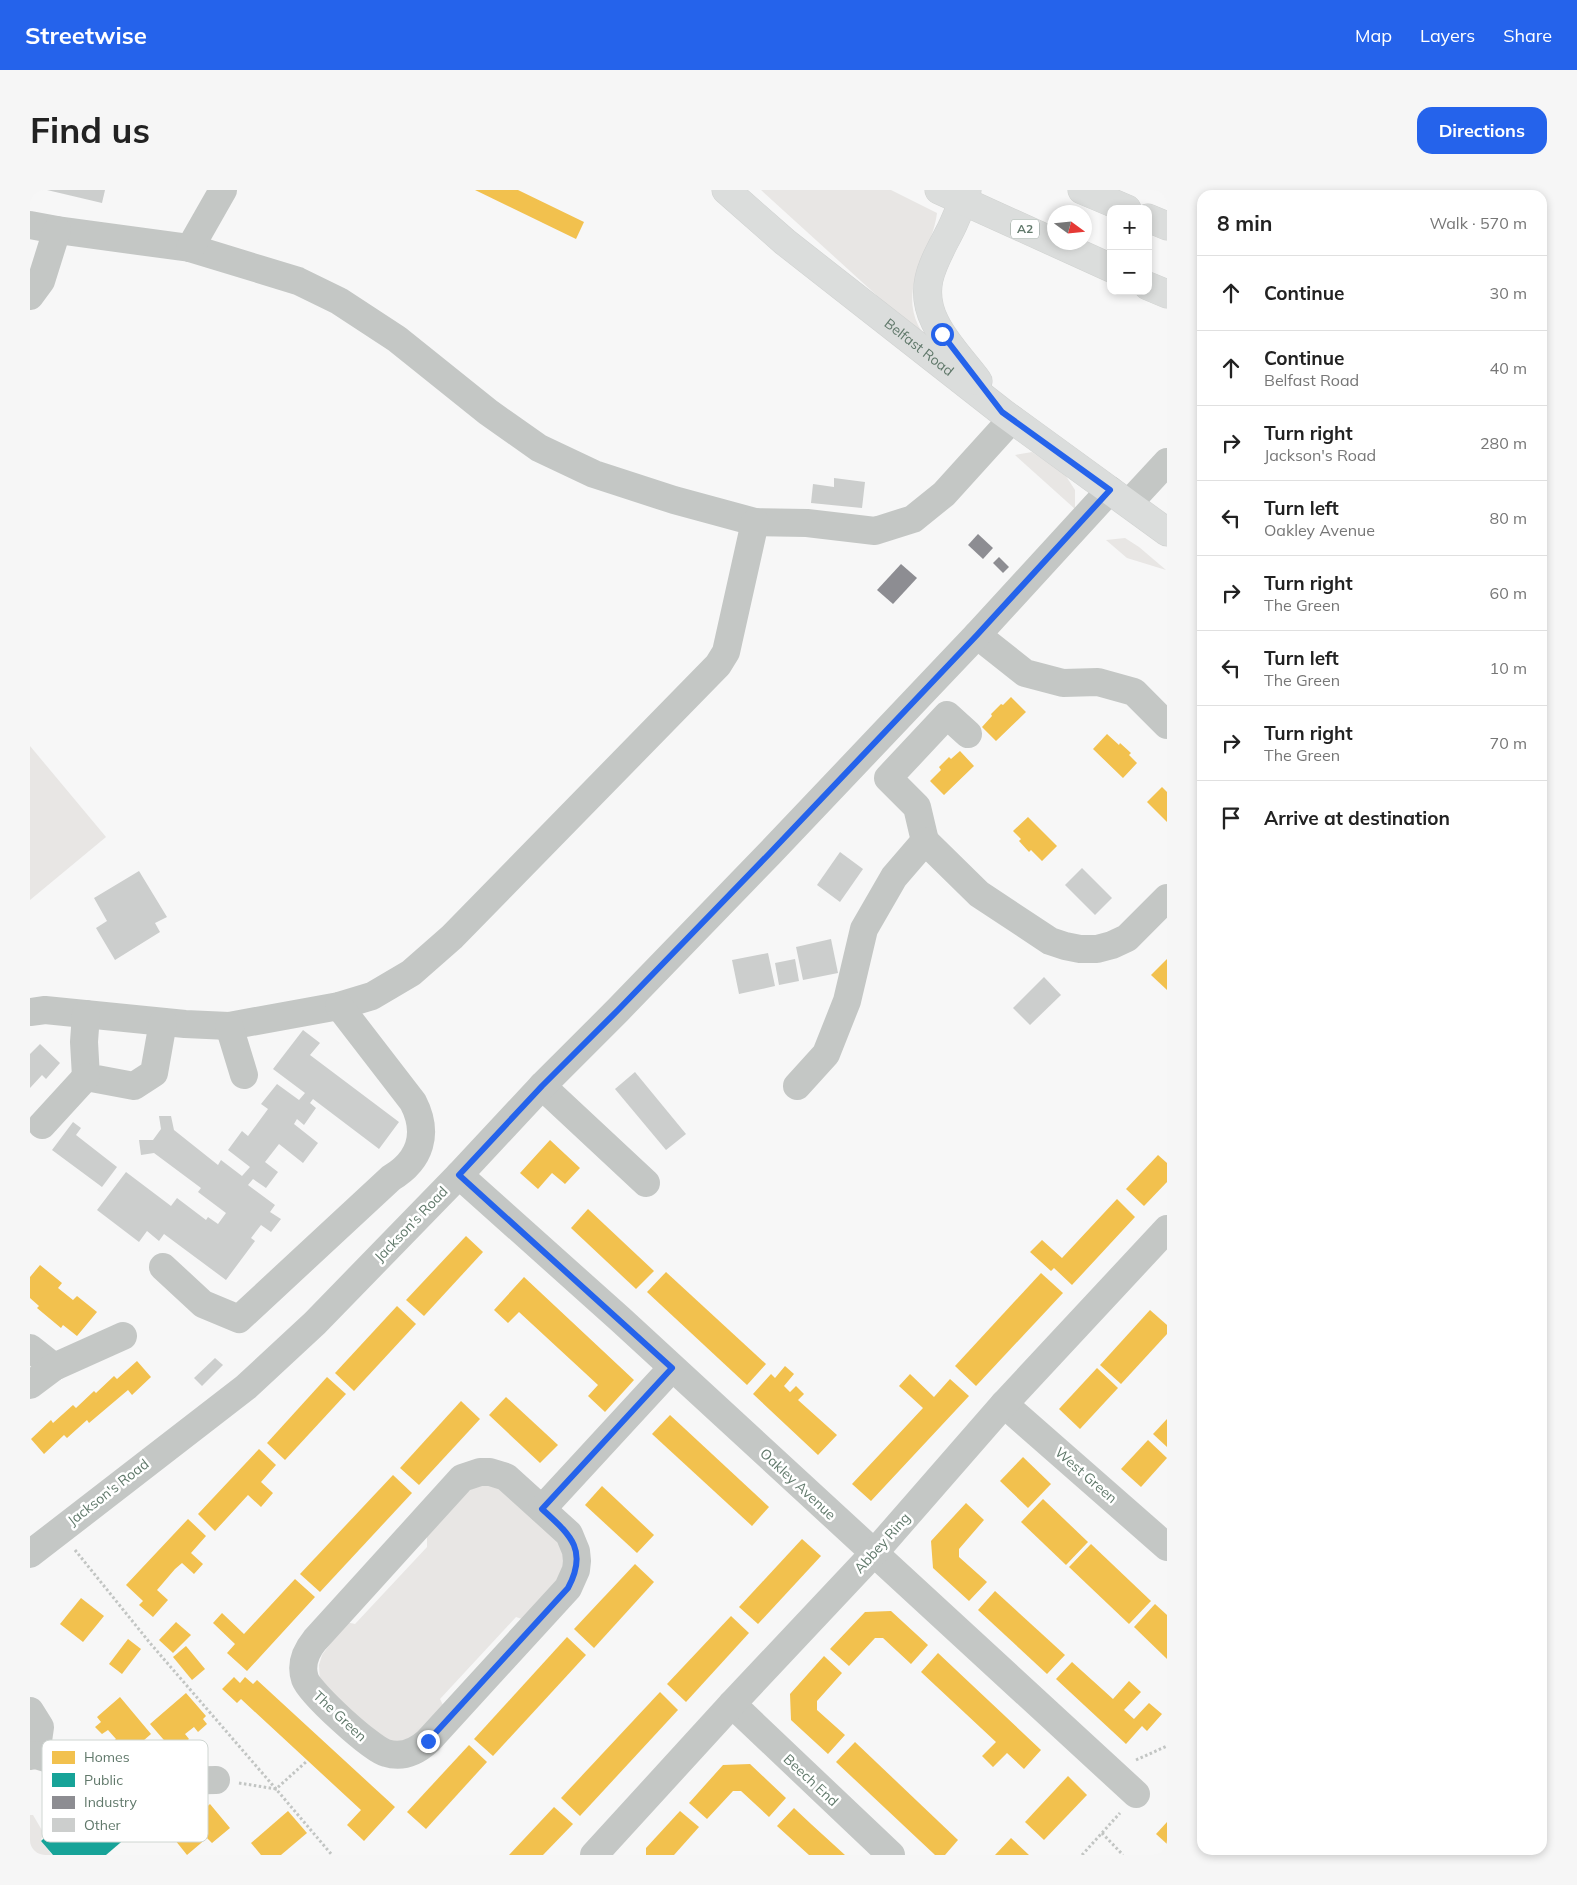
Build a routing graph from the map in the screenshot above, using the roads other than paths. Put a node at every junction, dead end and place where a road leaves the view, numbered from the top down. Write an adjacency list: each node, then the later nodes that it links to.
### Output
1 (223, 190): 8 (street)
2 (726, 190): 13 (main road, Belfast Road)
3 (1082, 190): 5 (main road)
4 (956, 194): 9 (main road, A2); 13 (main road)
5 (1118, 205)
6 (30, 225): 7 (street)
7 (57, 230): 8 (street); 12 (street)
8 (190, 248): 16 (street)
9 (1107, 266)
10 (1152, 288): 11 (main road)
11 (1167, 294)
12 (30, 296)
13 (1007, 415): 15 (main road, Belfast Road); 16 (street)
14 (1167, 462): 15 (street, Jackson's Road)
15 (1120, 496): 17 (main road, Belfast Road); 18 (street, Jackson's Road)
16 (755, 522): 23 (street)
17 (1167, 532)
18 (977, 635): 19 (street); 30 (street, Jackson's Road)
19 (1167, 725)
20 (968, 734): 21 (street)
21 (925, 841): 22 (street); 31 (street)
22 (1167, 898)
23 (339, 1006): 27 (street); 36 (street)
24 (30, 1012): 25 (street)
25 (86, 1014): 26 (street); 29 (street)
26 (163, 1022): 27 (street); 29 (street)
27 (229, 1026): 28 (street)
28 (244, 1075)
29 (86, 1077): 32 (street)
30 (542, 1086): 33 (street, Jackson's Road); 34 (street)
31 (797, 1086)
32 (42, 1125)
33 (459, 1175): 40 (street, Oakley Avenue); 46 (street, Jackson's Road)
34 (646, 1183)
35 (1167, 1228): 42 (street, Abbey Ring)
36 (163, 1267)
37 (123, 1336): 39 (street)
38 (30, 1348): 39 (street)
39 (54, 1367): 41 (street)
40 (672, 1368): 43 (street); 45 (street, Oakley Avenue)
41 (30, 1385)
42 (1004, 1404): 44 (street, West Green); 45 (street, Abbey Ring)
43 (542, 1509): 43 (street, The Green)
44 (1162, 1532)
45 (874, 1553): 47 (street, Abbey Ring); 52 (street, Oakley Avenue)
46 (30, 1554)
47 (732, 1704): 53 (street, Abbey Ring); 54 (street, Beech End)
48 (30, 1711): 49 (street)
49 (33, 1755)
50 (208, 1780): 51 (street)
51 (216, 1780)
52 (1126, 1786)
53 (594, 1855)
54 (890, 1855)

